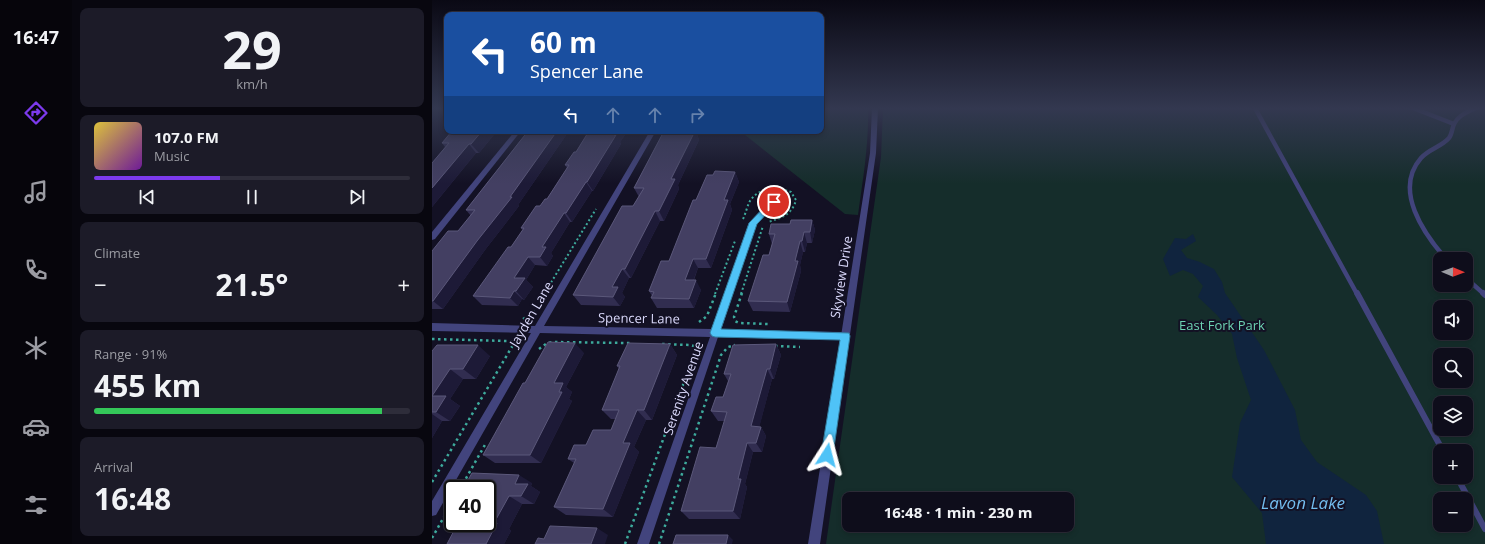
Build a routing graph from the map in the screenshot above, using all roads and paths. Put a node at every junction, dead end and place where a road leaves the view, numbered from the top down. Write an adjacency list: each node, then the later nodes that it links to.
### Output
1 (874, 133): 20 (street, Skyview Drive)
2 (1269, 133): 29 (lane)
3 (1452, 133): 11 (lane)
4 (516, 134): 10 (street)
5 (651, 134): 18 (street, Jayden Lane)
6 (774, 202): 19 (street, Serenity Avenue)
7 (598, 204): 14 (path)
8 (743, 219): 16 (path)
9 (738, 234): 15 (path)
10 (432, 237)
11 (1440, 252)
12 (1473, 284): 13 (lane)
13 (1485, 295)
14 (520, 319)
15 (696, 323)
16 (769, 324)
17 (432, 327): 18 (street, Spencer Lane)
18 (537, 329): 19 (street, Spencer Lane); 33 (street, Jayden Lane)
19 (715, 333): 20 (street, Spencer Lane); 38 (street, Serenity Avenue)
20 (845, 336): 40 (street, Skyview Drive)
21 (432, 339): 31 (path)
22 (632, 343): 27 (path)
23 (656, 344): 37 (path)
24 (741, 346): 39 (path)
25 (771, 346): 26 (path)
26 (800, 347)
27 (535, 355)
28 (486, 442): 30 (path)
29 (1438, 444)
30 (465, 480)
31 (432, 482)
32 (1461, 484): 35 (lane)
33 (432, 511)
34 (444, 517): 36 (path)
35 (1485, 529)
36 (432, 538)
37 (625, 544)
38 (643, 544)
39 (659, 544)
40 (814, 544)

